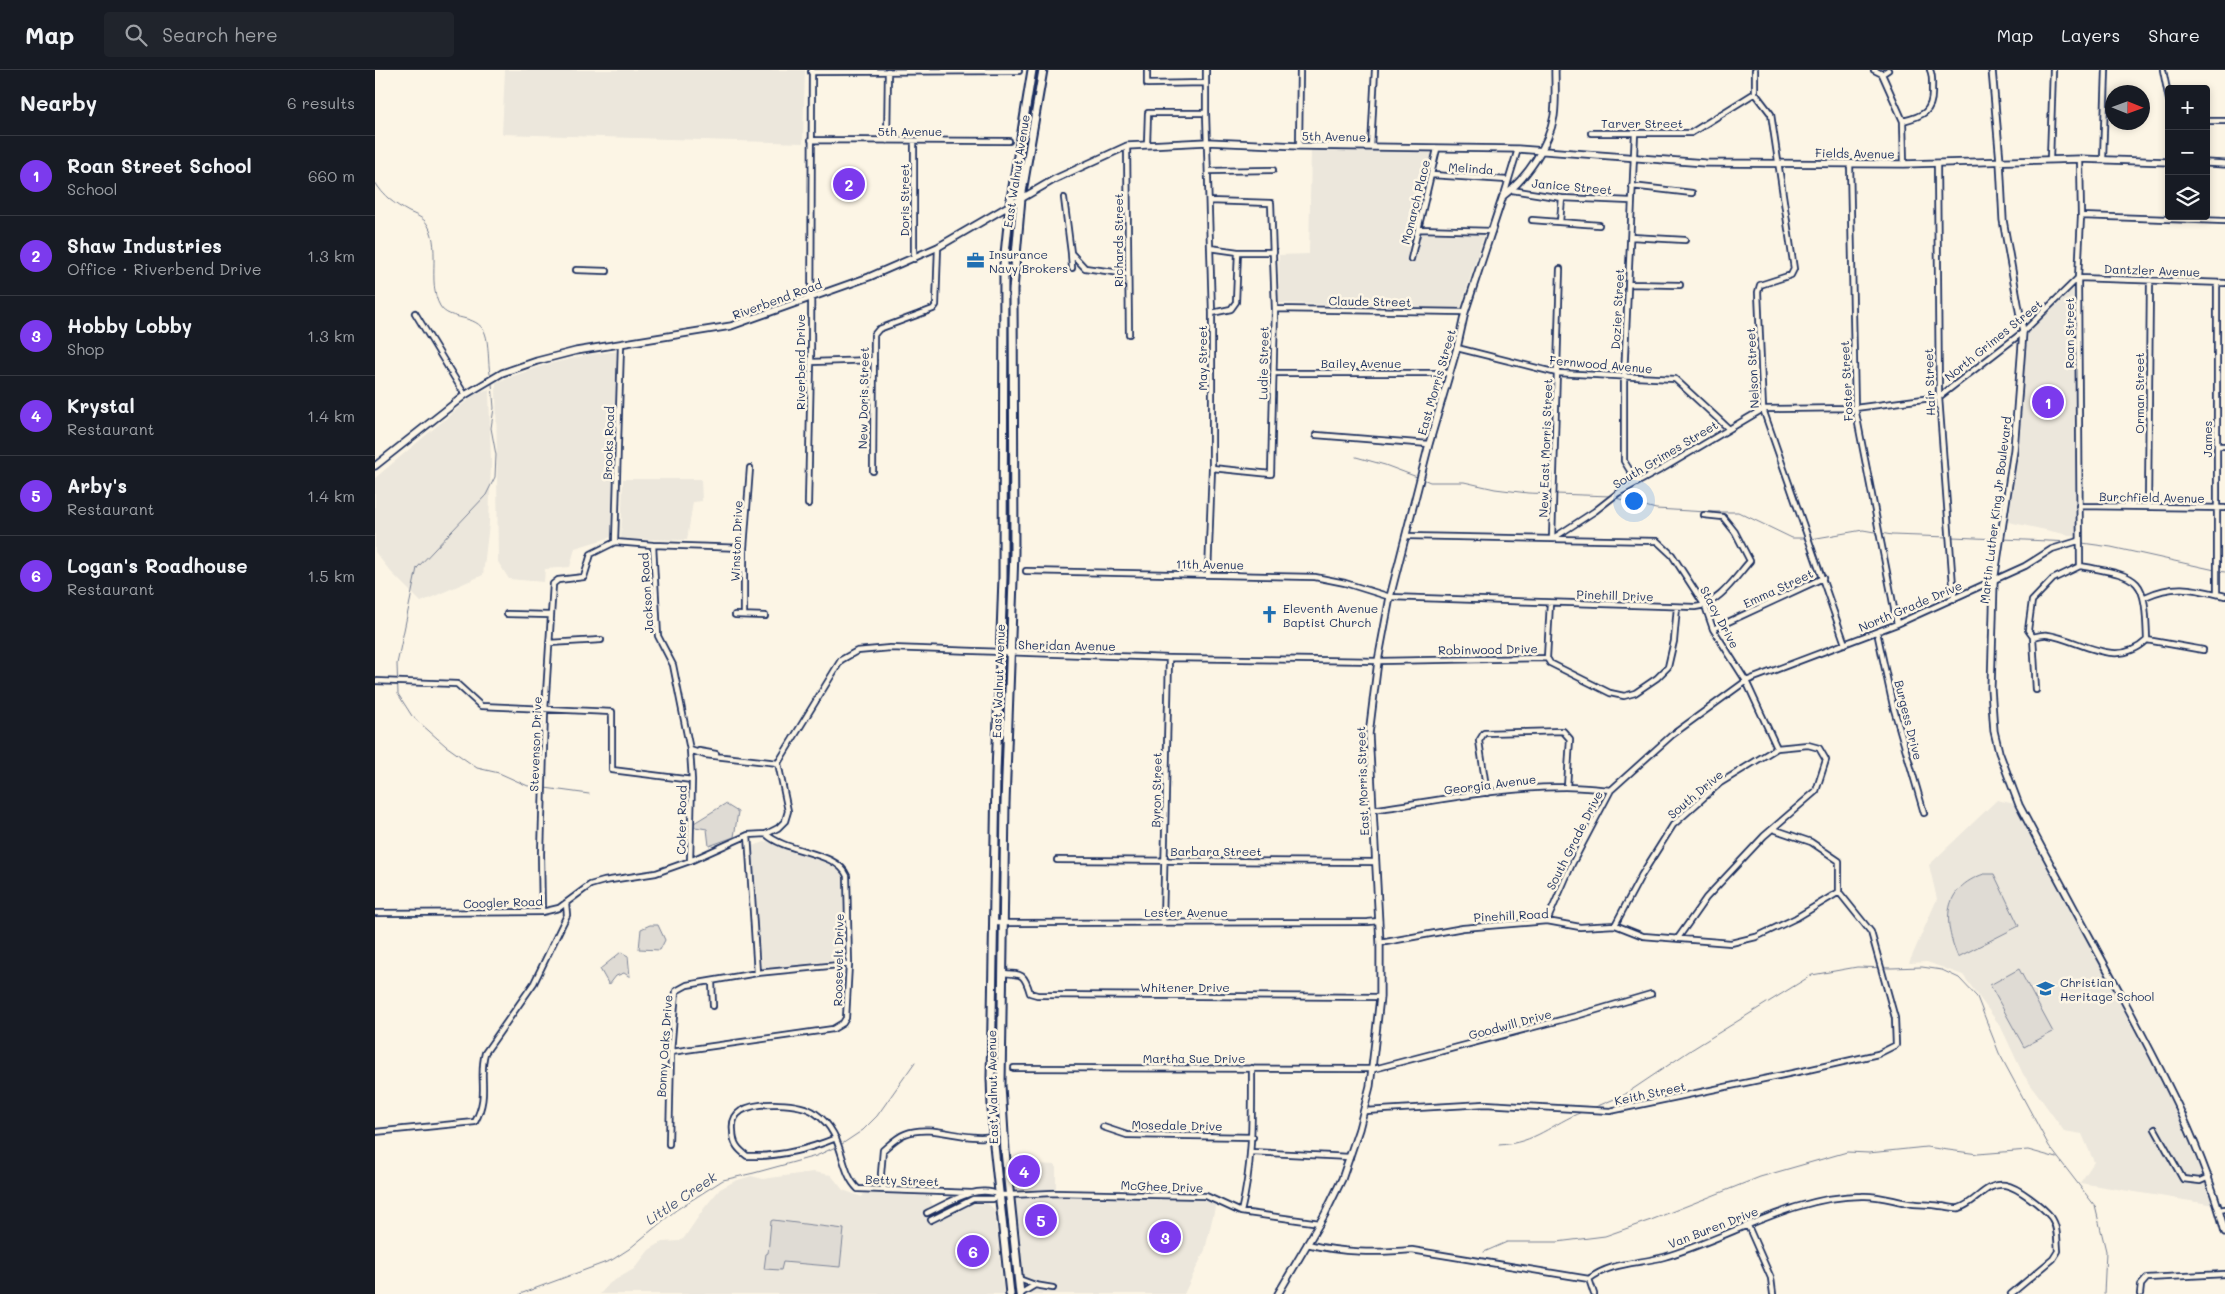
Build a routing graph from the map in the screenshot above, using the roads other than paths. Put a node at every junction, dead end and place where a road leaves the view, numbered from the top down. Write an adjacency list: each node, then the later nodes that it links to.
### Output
1 (1032, 70): 66 (main road, East Walnut Avenue)
2 (1043, 70): 61 (main road, East Walnut Avenue)
3 (1147, 70): 20 (street)
4 (1207, 70): 20 (street, May Street)
5 (1300, 70): 36 (street)
6 (1375, 70): 37 (street)
7 (1555, 70): 40 (street)
8 (1755, 70): 22 (street)
9 (1874, 70): 19 (street)
10 (1888, 70): 19 (street)
11 (1930, 70): 24 (street)
12 (1992, 70): 45 (street, Martin Luther King Jr Boulevard)
13 (2053, 70): 42 (street)
14 (2105, 70): 44 (street)
15 (2163, 70): 21 (street)
16 (811, 71): 17 (street); 29 (street, Riverbend Drive)
17 (888, 71): 18 (street); 31 (street)
18 (1019, 71)
19 (1882, 74): 24 (street)
20 (1206, 83): 23 (street, May Street)
21 (2166, 85)
22 (1755, 93): 28 (street, Tarver Street); 47 (street)
23 (1206, 113): 33 (street, May Street); 34 (street)
24 (1903, 121): 51 (street)
25 (2210, 121): 26 (street)
26 (2225, 121)
27 (1591, 133): 28 (street, Tarver Street)
28 (1635, 133): 41 (street, Dozier Street)
29 (811, 140): 31 (street, 5th Avenue); 96 (street, Riverbend Drive)
30 (1009, 140): 32 (street, 5th Avenue)
31 (887, 141): 32 (street, 5th Avenue)
32 (914, 142): 81 (street, Doris Street)
33 (1207, 142): 34 (street, 5th Avenue); 36 (street, 5th Avenue); 54 (street, May Street)
34 (1147, 144): 35 (street, 5th Avenue)
35 (1127, 146): 61 (street, Riverbend Road); 89 (street, Richards Street)
36 (1299, 146): 37 (street, 5th Avenue)
37 (1371, 147): 38 (street, 5th Avenue)
38 (1437, 149): 39 (street, 5th Avenue); 55 (street, Monarch Place)
39 (1518, 149): 40 (street, 5th Avenue); 56 (street)
40 (1541, 150): 41 (street, Fields Avenue); 58 (street)
41 (1633, 157): 47 (street, Fields Avenue); 57 (street, Dozier Street)
42 (2051, 159): 43 (street, Fields Avenue); 45 (street, Fields Avenue)
43 (2080, 159): 44 (street, Fields Avenue); 67 (street, Roan Street)
44 (2103, 159): 46 (street, Fields Avenue)
45 (2000, 161): 49 (street, Fields Avenue); 101 (street, Martin Luther King Jr Boulevard)
46 (2165, 162)
47 (1778, 163): 48 (street, Fields Avenue); 114 (street, Nelson Street)
48 (1851, 163): 51 (street, Fields Avenue); 113 (street, Foster Street)
49 (1937, 163): 51 (street, Fields Avenue); 112 (street, Hair Street)
50 (2210, 163): 52 (street)
51 (1904, 164)
52 (2225, 164)
53 (1273, 170): 54 (street)
54 (1208, 171): 64 (street, May Street)
55 (1432, 175): 56 (street, Melinda); 72 (street, Monarch Place)
56 (1507, 180): 60 (street)
57 (1632, 186): 59 (street); 65 (street, Dozier Street)
58 (1512, 190): 60 (street); 63 (street, Janice Street)
59 (1692, 193)
60 (1503, 196): 73 (street, East Morris Street)
61 (1021, 198): 66 (street, Riverbend Road); 125 (main road, East Walnut Avenue)
62 (1063, 198): 80 (street)
63 (1561, 198): 65 (street, Janice Street); 70 (street)
64 (1209, 201): 77 (street, May Street); 79 (street, Ludie Street)
65 (1631, 201): 74 (street, Dozier Street)
66 (1010, 205): 76 (street, Riverbend Road); 124 (main road, East Walnut Avenue)
67 (2081, 216): 69 (street); 90 (street, Roan Street)
68 (1532, 220): 70 (street)
69 (2225, 221)
70 (1560, 222): 71 (street)
71 (1599, 225)
72 (1419, 229): 73 (street); 82 (street, Monarch Place)
73 (1492, 231): 98 (street, East Morris Street)
74 (1631, 237): 75 (street); 94 (street, Dozier Street)
75 (1685, 240)
76 (938, 247): 81 (street, Riverbend Road); 105 (street, New Doris Street)
77 (1210, 248): 78 (street); 99 (street, May Street)
78 (1238, 252): 79 (street); 99 (street)
79 (1274, 252): 97 (street, Ludie Street)
80 (1071, 253): 83 (street); 84 (street)
81 (914, 259): 96 (street, Riverbend Road)
82 (1411, 259)
83 (1079, 261): 84 (street); 85 (street)
84 (1072, 268): 85 (street)
85 (1085, 268): 89 (street)
86 (1560, 268): 109 (street, New East Morris Street)
87 (576, 270): 88 (street)
88 (607, 271)
89 (1128, 274): 102 (street, Richards Street)
90 (2078, 278): 91 (street, Dantzler Avenue); 101 (street, North Grimes Street); 128 (street, Roan Street)
91 (2150, 280): 92 (street, Dantzler Avenue); 129 (street, Orman Street)
92 (2217, 283): 93 (street, Dantzler Avenue); 118 (street, James)
93 (2225, 283)
94 (1628, 284): 95 (street); 110 (street, Dozier Street)
95 (1679, 285)
96 (810, 298): 103 (street, Riverbend Road); 106 (street, Riverbend Drive)
97 (1275, 309): 98 (street, Claude Street); 107 (street, Ludie Street)
98 (1465, 312): 104 (street, East Morris Street)
99 (1212, 313): 122 (street, May Street)
100 (415, 314): 111 (street)
101 (2023, 332): 112 (street, North Grimes Street); 145 (street, Martin Luther King Jr Boulevard)
102 (1129, 334)
103 (621, 345): 111 (street, Riverbend Road); 136 (street, Brooks Road)
104 (1457, 348): 108 (street, East Morris Street); 109 (street, Fernwood Avenue)
105 (874, 360): 106 (street); 123 (street, New Doris Street)
106 (811, 362): 127 (street, Riverbend Drive)
107 (1273, 373): 108 (street, Bailey Avenue); 122 (street, Ludie Street)
108 (1448, 373): 117 (street, East Morris Street)
109 (1557, 373): 110 (street, Fernwood Avenue); 134 (street, New East Morris Street)
110 (1624, 377): 115 (street, Fernwood Avenue); 126 (street, Dozier Street)
111 (465, 395): 120 (street, Riverbend Road)
112 (1939, 397): 113 (street, North Grimes Street); 150 (street, Hair Street)
113 (1855, 408): 114 (street, North Grimes Street); 159 (street, Foster Street)
114 (1763, 409): 115 (street, South Grimes Street); 144 (street, Nelson Street)
115 (1728, 428): 126 (street, South Grimes Street)
116 (1316, 435): 117 (street)
117 (1429, 444): 133 (street, East Morris Street)
118 (2217, 446): 119 (street); 130 (street, James)
119 (2225, 446)
120 (375, 466)
121 (750, 468): 138 (street, Winston Drive)
122 (1212, 468): 143 (street, May Street)
123 (873, 471)
124 (1003, 480): 125 (main road); 168 (main road, East Walnut Avenue)
125 (1014, 480): 169 (main road, East Walnut Avenue)
126 (1637, 482): 134 (street, South Grimes Street)
127 (808, 504)
128 (2079, 506): 129 (street, Burchfield Avenue); 135 (street, Roan Street)
129 (2148, 506): 130 (street, Burchfield Avenue)
130 (2217, 508): 131 (street, Burchfield Avenue); 139 (street, James)
131 (2225, 508)
132 (1704, 515): 152 (street)
133 (1407, 536): 134 (street); 148 (street, East Morris Street)
134 (1552, 539): 152 (street, Stacy Drive)
135 (2078, 541): 141 (street, Roan Street); 145 (street, North Grade Drive)
136 (615, 542): 137 (street, Jackson Road); 155 (street, Stevenson Drive)
137 (653, 545): 138 (street); 178 (street, Jackson Road)
138 (744, 548): 156 (street, Winston Drive)
139 (2218, 550): 140 (street); 146 (street, James)
140 (2225, 550)
141 (2080, 566): 149 (street); 162 (street)
142 (1026, 570): 143 (street, 11th Avenue)
143 (1208, 574): 148 (street, 11th Avenue)
144 (1823, 578): 160 (street, Emma Street); 166 (street, Nelson Street)
145 (1994, 581): 150 (street, North Grade Drive); 226 (street, Martin Luther King Jr Boulevard)
146 (2217, 594): 147 (street); 149 (street)
147 (2225, 596)
148 (1390, 597): 151 (street, Pinehill Drive); 172 (street, East Morris Street)
149 (2145, 597): 164 (street)
150 (1954, 599): 159 (street, North Grade Drive)
151 (1550, 603): 153 (street, Pinehill Drive); 171 (street)
152 (1705, 606): 153 (street, Pinehill Drive); 160 (street, Stacy Drive)
153 (1677, 607): 171 (street, Robinwood Drive)
154 (507, 614): 155 (street)
155 (550, 615): 165 (street, Stevenson Drive)
156 (744, 615): 157 (street); 158 (street)
157 (735, 616)
158 (765, 616)
159 (1897, 624): 161 (street, North Grade Drive)
160 (1713, 629): 174 (street, Stacy Drive)
161 (1877, 632): 166 (street, North Grade Drive); 185 (street, Burgess Drive)
162 (2033, 637): 164 (street); 175 (street)
163 (601, 640): 165 (street)
164 (2147, 640): 167 (street)
165 (549, 644): 176 (street, Stevenson Drive)
166 (1845, 644): 174 (street, North Grade Drive)
167 (2203, 650)
168 (1000, 653): 169 (street, Sheridan Avenue); 179 (street, Sheridan Avenue); 201 (main road, East Walnut Avenue)
169 (1010, 653): 170 (street, Sheridan Avenue); 199 (main road, East Walnut Avenue)
170 (1169, 658): 172 (street, Sheridan Avenue); 191 (street, Byron Street)
171 (1547, 658): 172 (street, Robinwood Drive)
172 (1378, 661): 184 (street, East Morris Street)
173 (375, 681): 176 (street)
174 (1746, 681): 177 (street, Stacy Drive); 182 (street, South Grade Drive)
175 (2036, 690)
176 (545, 710): 180 (street); 195 (street, Stevenson Drive)
177 (1777, 748): 186 (street); 202 (street, South Drive)
178 (690, 750): 179 (street); 180 (street, Jackson Road)
179 (778, 763): 187 (street)
180 (692, 780): 190 (street, Coker Road)
181 (1567, 787): 182 (street, Georgia Avenue); 183 (street, Georgia Avenue); 183 (street)
182 (1611, 790): 198 (street, South Grade Drive)
183 (1487, 792): 184 (street, Georgia Avenue)
184 (1372, 810): 192 (street, East Morris Street)
185 (1924, 813)
186 (1773, 829): 193 (street); 203 (street)
187 (766, 834): 188 (street, Coogler Road); 205 (street, Roosevelt Drive)
188 (748, 835): 190 (street, Coogler Road); 206 (street)
189 (1057, 860): 191 (street, Barbara Street)
190 (691, 861): 194 (street, Coogler Road)
191 (1165, 861): 192 (street, Barbara Street); 200 (street, Byron Street)
192 (1376, 862): 197 (street, East Morris Street)
193 (1839, 892): 203 (street, Pinehill Road); 216 (street, Keith Street)
194 (566, 903): 195 (street, Coogler Road); 219 (street)
195 (542, 912): 196 (street, Coogler Road)
196 (375, 914)
197 (1379, 921): 200 (street, Lester Avenue); 204 (street, East Morris Street)
198 (1547, 921): 202 (street, Pinehill Road); 204 (street, Pinehill Road)
199 (1003, 922): 200 (street, Lester Avenue); 201 (street, Lester Avenue); 207 (main road, East Walnut Avenue)
200 (1163, 922)
201 (993, 923): 220 (main road, East Walnut Avenue)
202 (1615, 925): 203 (street, Pinehill Road)
203 (1678, 938)
204 (1380, 943): 210 (street, East Morris Street)
205 (849, 964): 206 (street, Bonny Oaks Drive); 212 (street, Roosevelt Drive)
206 (757, 972): 208 (street, Bonny Oaks Drive)
207 (1002, 973): 210 (street, Whitener Drive); 229 (main road, East Walnut Avenue)
208 (712, 981): 211 (street); 212 (street, Bonny Oaks Drive)
209 (1651, 994): 215 (street, Goodwill Drive)
210 (1380, 997): 215 (street, East Morris Street)
211 (713, 1006)
212 (671, 1052): 223 (street, Bonny Oaks Drive)
213 (1014, 1068): 214 (street, Martha Sue Drive)
214 (1252, 1068): 215 (street, Martha Sue Drive); 221 (street)
215 (1374, 1069): 216 (street, East Morris Street)
216 (1365, 1111): 225 (street, East Morris Street)
217 (1103, 1127): 221 (street, Mosedale Drive)
218 (2155, 1129): 226 (street)
219 (375, 1132)
220 (993, 1136): 227 (street); 230 (main road, East Walnut Avenue)
221 (1253, 1136): 224 (street)
222 (836, 1138): 222 (street, Betty Street); 227 (street, Betty Street)
223 (669, 1144)
224 (1251, 1152): 225 (street); 232 (street)
225 (1350, 1157): 235 (street, East Morris Street)
226 (2209, 1177): 231 (street, Martin Luther King Jr Boulevard)
227 (884, 1190): 228 (street, Betty Street)
228 (972, 1193): 230 (street, Betty Street); 233 (street)
229 (1009, 1194): 230 (street, McGhee Drive); 232 (street, McGhee Drive); 240 (main road, East Walnut Avenue)
230 (999, 1196): 234 (street, McGhee Drive); 244 (main road, East Walnut Avenue)
231 (2222, 1210): 237 (street, Martin Luther King Jr Boulevard)
232 (1241, 1212): 235 (street, McGhee Drive)
233 (927, 1213)
234 (931, 1220)
235 (1320, 1223): 238 (street, East Morris Street)
236 (1748, 1226): 241 (street, Van Buren Drive); 248 (street); 249 (street, Van Buren Drive)
237 (2225, 1232)
238 (1307, 1244): 241 (street); 246 (street, East Morris Street)
239 (2225, 1274): 250 (street)
240 (1019, 1279): 242 (street); 245 (main road, East Walnut Avenue)
241 (1589, 1279): 247 (street)
242 (1035, 1285): 243 (street); 245 (street)
243 (1053, 1288)
244 (1010, 1294)
245 (1021, 1294)
246 (1279, 1294)
247 (1594, 1294)
248 (1773, 1294)
249 (2011, 1294)
250 (2140, 1294)

